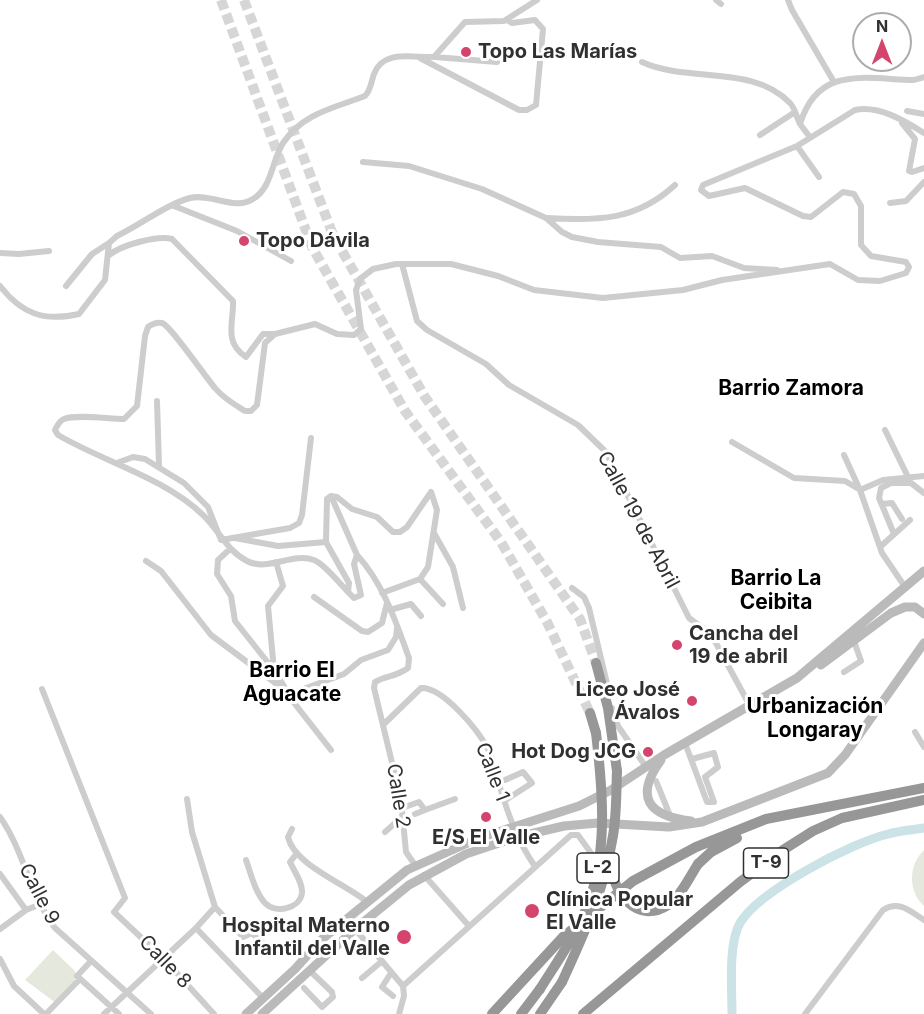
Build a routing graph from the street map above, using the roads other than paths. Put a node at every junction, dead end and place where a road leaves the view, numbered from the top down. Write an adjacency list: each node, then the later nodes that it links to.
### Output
1 (537, 0): 3 (street)
2 (788, 0): 9 (street)
3 (507, 20): 4 (street); 5 (street)
4 (420, 57): 5 (street); 25 (street)
5 (434, 57): 6 (street)
6 (497, 62)
7 (642, 62): 11 (street)
8 (924, 77): 9 (street)
9 (834, 82): 14 (street)
10 (908, 111): 12 (street)
11 (795, 112): 14 (street); 16 (street)
12 (924, 114)
13 (899, 120): 15 (street); 17 (street); 20 (street)
14 (800, 124): 17 (street)
15 (924, 133)
16 (760, 135)
17 (809, 136): 18 (street)
18 (797, 146): 21 (street); 33 (street)
19 (363, 162): 26 (street)
20 (924, 168)
21 (819, 177)
22 (924, 182): 24 (street)
23 (675, 185): 26 (street)
24 (891, 203)
25 (174, 206): 27 (street); 31 (street)
26 (546, 218): 33 (street)
27 (109, 243): 30 (street); 35 (street)
28 (49, 251): 29 (street)
29 (0, 253)
30 (109, 255): 34 (street); 36 (street)
31 (291, 261)
32 (402, 264): 33 (street); 36 (street); 85 (street, Calle 19 de Abril)
33 (796, 271)
34 (0, 286)
35 (66, 286)
36 (275, 334): 42 (street)
37 (157, 401): 43 (street)
38 (885, 430): 45 (street)
39 (311, 438): 54 (street)
40 (732, 442): 46 (street)
41 (844, 455): 46 (street)
42 (117, 463): 43 (street); 55 (street)
43 (159, 466): 55 (street)
44 (924, 476): 45 (street)
45 (909, 479): 46 (street)
46 (860, 490): 57 (street)
47 (924, 493): 49 (street)
48 (331, 496): 52 (street); 56 (street); 59 (street)
49 (882, 504): 50 (street); 53 (street)
50 (902, 519)
51 (910, 520): 53 (street)
52 (434, 533): 63 (street); 71 (street)
53 (894, 534): 57 (street)
54 (232, 537): 55 (street); 56 (street)
55 (221, 540): 58 (street)
56 (326, 542): 66 (street)
57 (880, 548): 64 (street)
58 (230, 549): 61 (street); 80 (street)
59 (357, 555): 66 (street); 67 (street)
60 (146, 561): 84 (street)
61 (276, 562): 66 (street); 80 (street)
62 (924, 571): 64 (main road)
63 (420, 579): 67 (street); 70 (street)
64 (905, 587): 82 (main road)
65 (572, 588): 94 (street)
66 (348, 592)
67 (382, 593): 69 (street)
68 (314, 597): 69 (street)
69 (387, 603): 73 (street)
70 (443, 604)
71 (463, 608)
72 (919, 608): 74 (main road); 77 (main road)
73 (390, 610): 75 (street); 76 (street)
74 (924, 614)
75 (421, 616)
76 (397, 625): 84 (street); 87 (street, Calle 2)
77 (854, 641): 81 (street); 82 (main road)
78 (924, 643): 111 (main road)
79 (596, 663): 115 (highway, L-2, bridge)
80 (274, 670): 84 (street)
81 (844, 672)
82 (797, 678): 85 (main road)
83 (42, 688): 133 (street, Calle 8)
84 (290, 694): 91 (street)
85 (750, 706): 89 (main road)
86 (590, 713): 156 (highway, L-2, bridge)
87 (384, 724): 101 (street, Calle 1); 104 (street, Calle 2)
88 (915, 732): 90 (street)
89 (685, 743): 92 (main road); 93 (street)
90 (924, 747)
91 (331, 750)
92 (664, 755): 94 (main road); 110 (main road)
93 (692, 759): 93 (street)
94 (646, 767): 114 (main road)
95 (505, 780): 101 (street)
96 (656, 781): 110 (street)
97 (924, 788): 102 (highway)
98 (187, 799): 125 (street)
99 (455, 799): 105 (street)
100 (924, 800): 107 (highway, T-9)
101 (504, 801): 114 (street, Calle 1)
102 (822, 807): 115 (highway, bridge); 155 (highway)
103 (924, 807): 107 (highway)
104 (402, 808): 105 (street); 108 (street, Calle 2)
105 (425, 810): 106 (street)
106 (415, 814)
107 (855, 814): 158 (highway, T-9)
108 (403, 816): 113 (street); 119 (street, Calle 2)
109 (0, 817): 124 (street, Calle 9)
110 (671, 819): 111 (main road)
111 (702, 822): 114 (main road)
112 (292, 829): 117 (street)
113 (385, 832)
114 (516, 832): 119 (main road); 120 (street, Calle 1); 122 (main road)
115 (613, 840): 157 (highway, L-2, bridge)
116 (591, 852): 120 (street)
117 (297, 853): 118 (street); 123 (street)
118 (246, 860)
119 (415, 865): 123 (main road)
120 (534, 865): 128 (street)
121 (0, 874): 126 (street)
122 (424, 875): 128 (street); 131 (main road)
123 (367, 902): 145 (main road)
124 (41, 904): 126 (street); 135 (street, Calle 9)
125 (215, 907): 129 (street); 132 (street)
126 (26, 910): 130 (street)
127 (924, 920): 159 (street)
128 (470, 926): 141 (street)
129 (196, 928): 133 (street); 145 (street)
130 (0, 929)
131 (355, 929): 136 (street); 137 (main road)
132 (270, 950)
133 (163, 958): 143 (street); 151 (street, Calle 8)
134 (0, 959): 147 (street)
135 (91, 961): 140 (street); 143 (street, Calle 9)
136 (381, 962): 138 (street); 139 (street)
137 (309, 970): 142 (street); 153 (main road)
138 (392, 973): 141 (street); 144 (street)
139 (362, 978)
140 (80, 979): 146 (street); 147 (street)
141 (403, 986): 154 (street)
142 (304, 988)
143 (128, 991): 146 (street); 150 (street, Calle 9)
144 (393, 996)
145 (264, 999): 152 (main road)
146 (111, 1007): 148 (street); 149 (street)
147 (44, 1014)
148 (104, 1014)
149 (119, 1014)
150 (151, 1014)
151 (214, 1014)
152 (246, 1014)
153 (262, 1014)
154 (399, 1014)
155 (492, 1014)
156 (521, 1014)
157 (540, 1014)
158 (583, 1014)
159 (805, 1014)

